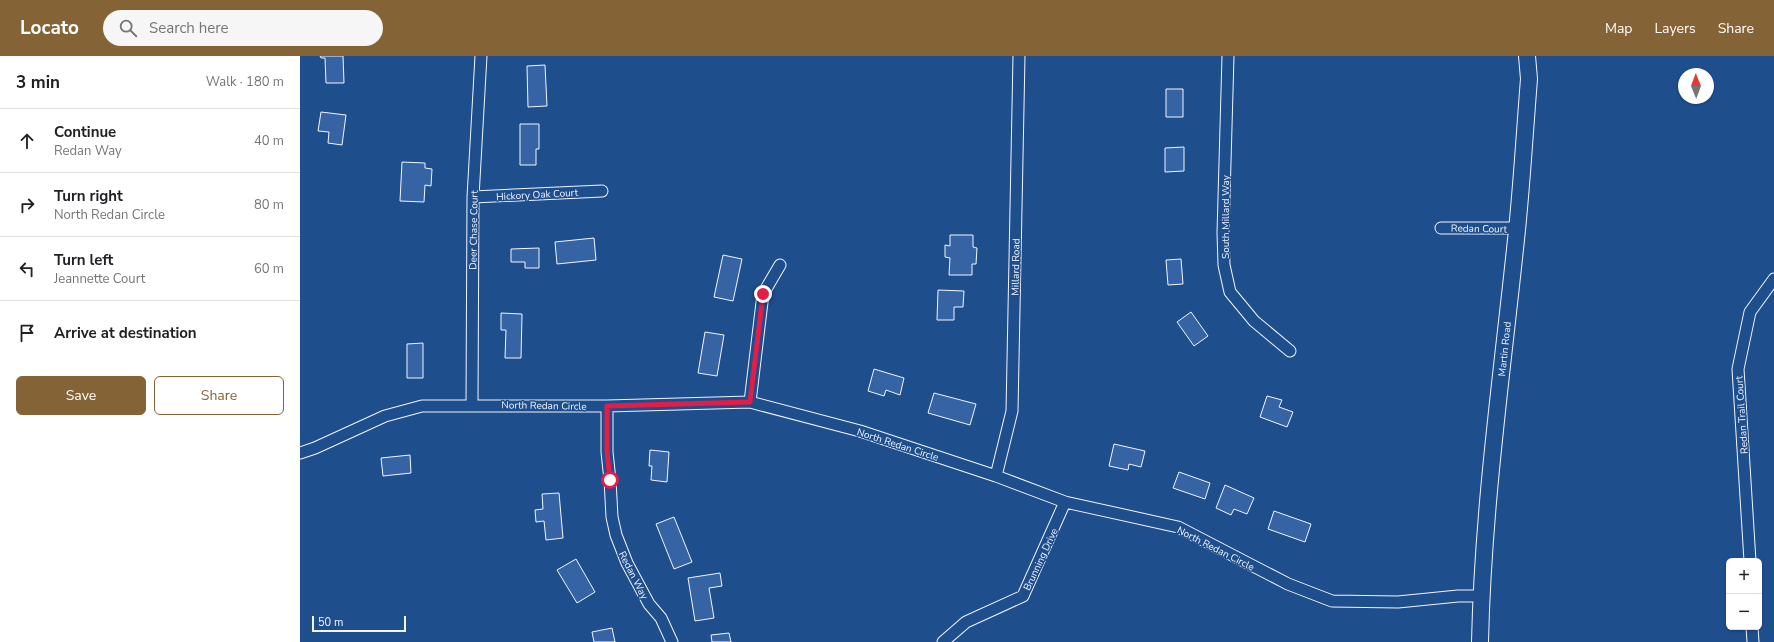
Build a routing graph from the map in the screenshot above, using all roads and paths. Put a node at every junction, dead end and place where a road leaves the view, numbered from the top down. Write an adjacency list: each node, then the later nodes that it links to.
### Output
1 (481, 56): 6 (street, Deer Chase Court)
2 (1019, 56): 16 (street, Millard Road)
3 (1228, 56): 11 (street, South Millard Way)
4 (1527, 56): 8 (street, Martin Road)
5 (602, 191): 6 (street, Hickory Oak Court)
6 (472, 197): 13 (street, Deer Chase Court)
7 (1441, 228): 8 (street, Redan Court)
8 (1517, 228): 19 (street, Martin Road)
9 (780, 265): 12 (street)
10 (1774, 279): 18 (street, Redan Trail Court)
11 (1290, 352)
12 (750, 402): 14 (street, North Redan Circle); 16 (street, North Redan Circle)
13 (472, 405): 14 (street, North Redan Circle); 15 (street, North Redan Circle)
14 (607, 406): 21 (street, Redan Way)
15 (300, 453)
16 (996, 476): 17 (street, North Redan Circle)
17 (1065, 502): 19 (street, North Redan Circle); 22 (street, Brunning Drive)
18 (1750, 558)
19 (1481, 596): 23 (street, Martin Road)
20 (1752, 630): 24 (street)
21 (672, 642)
22 (943, 642)
23 (1480, 642)
24 (1753, 642)

